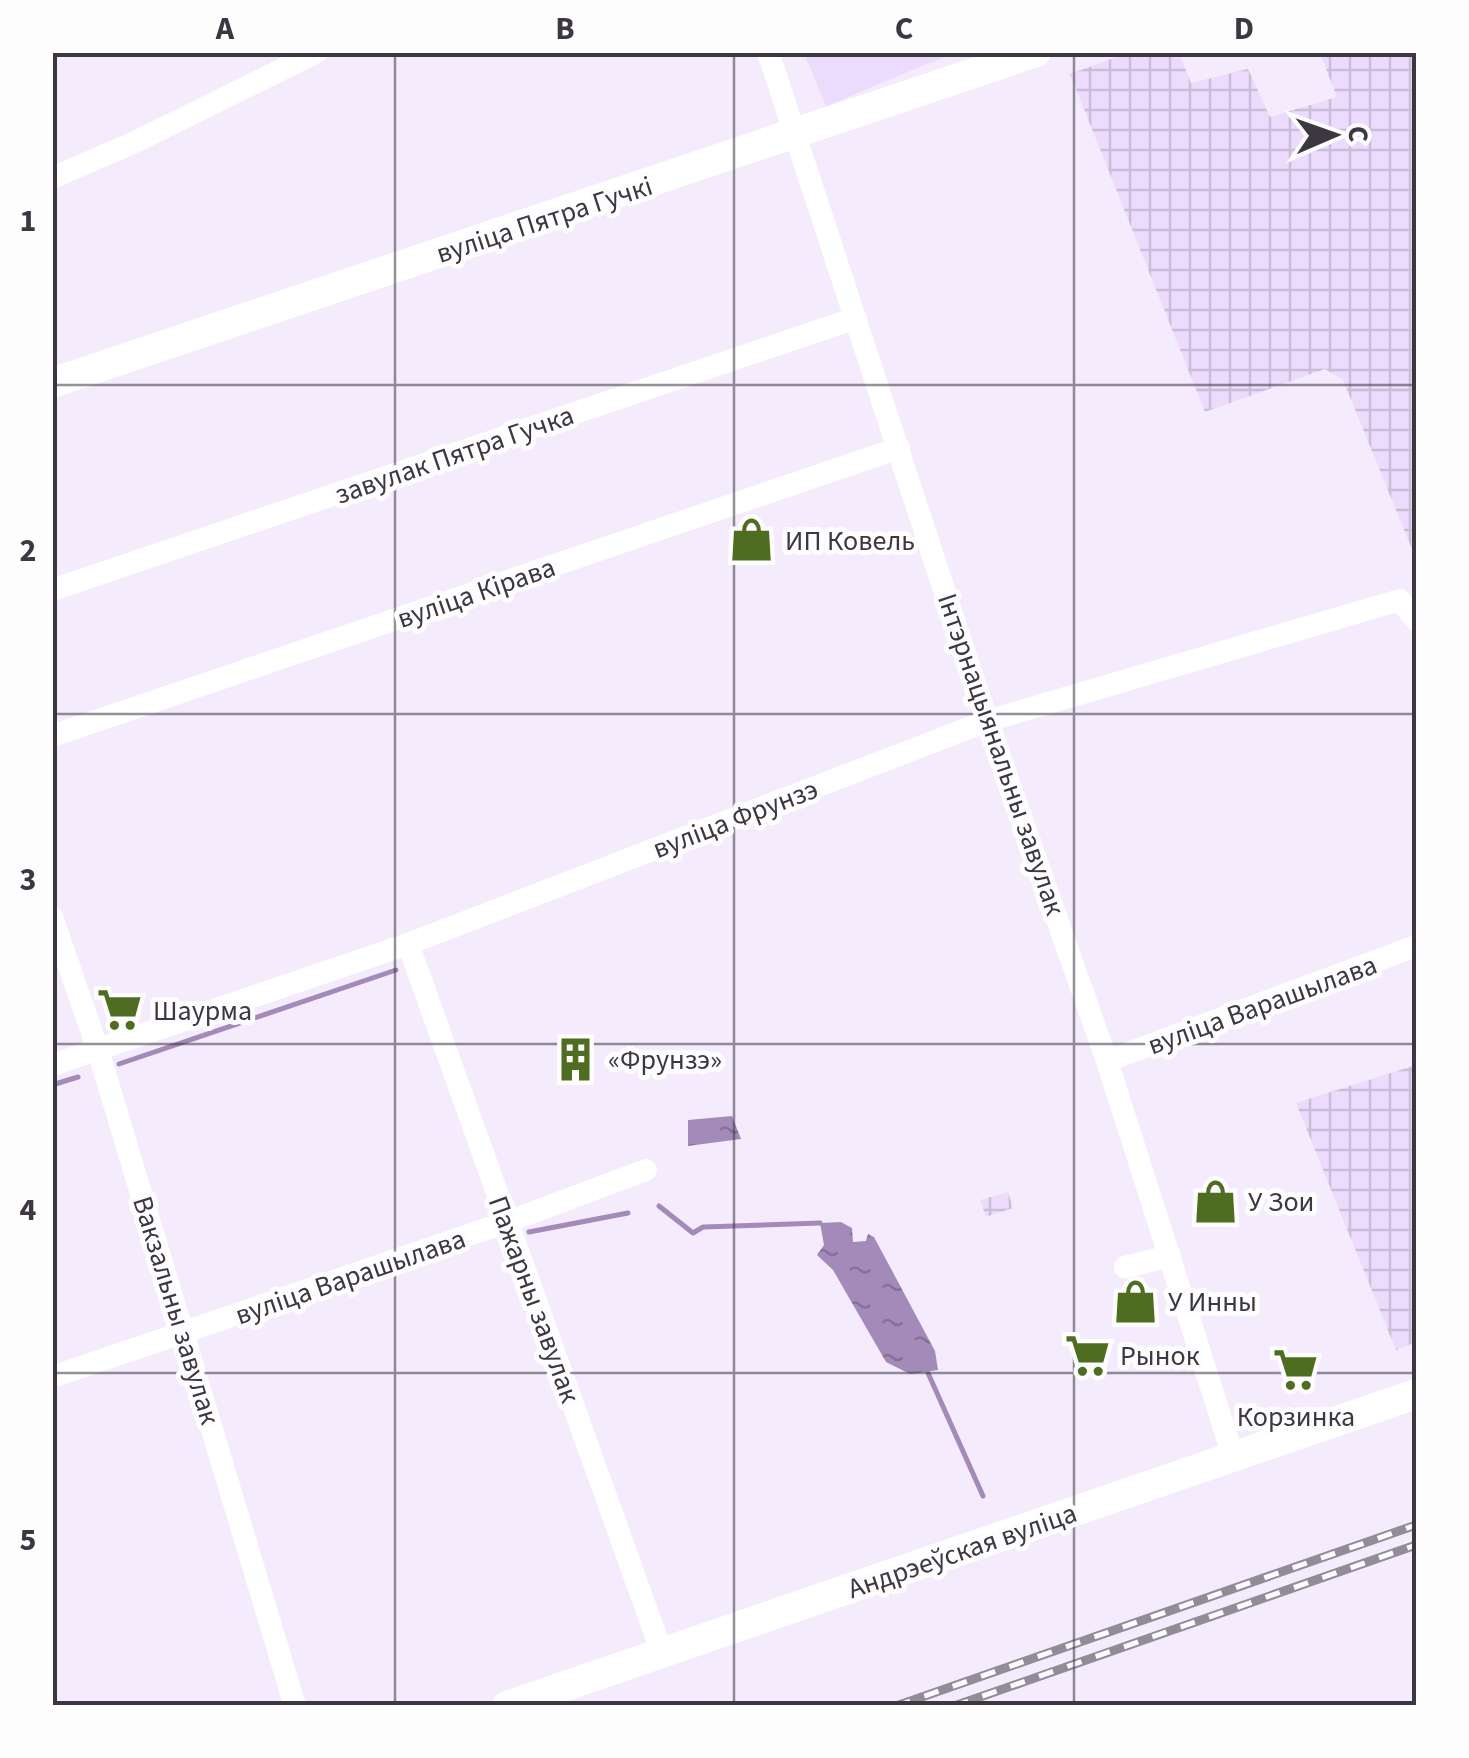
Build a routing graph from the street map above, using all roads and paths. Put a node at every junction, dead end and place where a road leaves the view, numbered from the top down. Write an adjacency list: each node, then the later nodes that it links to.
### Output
1 (317, 52): 5 (street)
2 (768, 52): 4 (street, Інтэрнацыянальны завулак)
3 (1036, 52): 4 (street, вуліца Пятра Гучкі)
4 (796, 135): 6 (street, Інтэрнацыянальны завулак); 7 (street, вуліца Пятра Гучкі)
5 (52, 178)
6 (856, 318): 8 (street, Інтэрнацыянальны завулак); 9 (street, завулак Пятра Гучка)
7 (52, 383)
8 (899, 448): 11 (street, Інтэрнацыянальны завулак); 12 (street, вуліца Кірава)
9 (52, 590)
10 (1416, 620): 11 (street, вуліца Фрунзэ)
11 (987, 721): 14 (street, вуліца Фрунзэ); 17 (street, Інтэрнацыянальны завулак)
12 (52, 736)
13 (52, 917): 16 (street, Вакзальны завулак)
14 (408, 944): 16 (street, вуліца Фрунзэ); 20 (street, Пажарны завулак)
15 (1416, 946): 17 (street, вуліца Варашылава)
16 (98, 1050): 18 (street, вуліца Фрунзэ); 23 (street, Вакзальны завулак)
17 (1107, 1062): 21 (street, Інтэрнацыянальны завулак)
18 (52, 1065)
19 (646, 1170): 20 (street, вуліца Варашылава)
20 (507, 1222): 23 (street, вуліца Варашылава); 27 (street, Пажарны завулак)
21 (1170, 1256): 22 (street); 26 (street, Інтэрнацыянальны завулак)
22 (1125, 1268)
23 (184, 1332): 24 (street, вуліца Варашылава); 28 (street, Вакзальны завулак)
24 (52, 1377)
25 (1416, 1394): 26 (street, Андрэеўская вуліца)
26 (1232, 1456): 27 (street, Андрэеўская вуліца)
27 (662, 1653): 29 (street, Андрэеўская вуліца)
28 (295, 1706)
29 (506, 1706)

